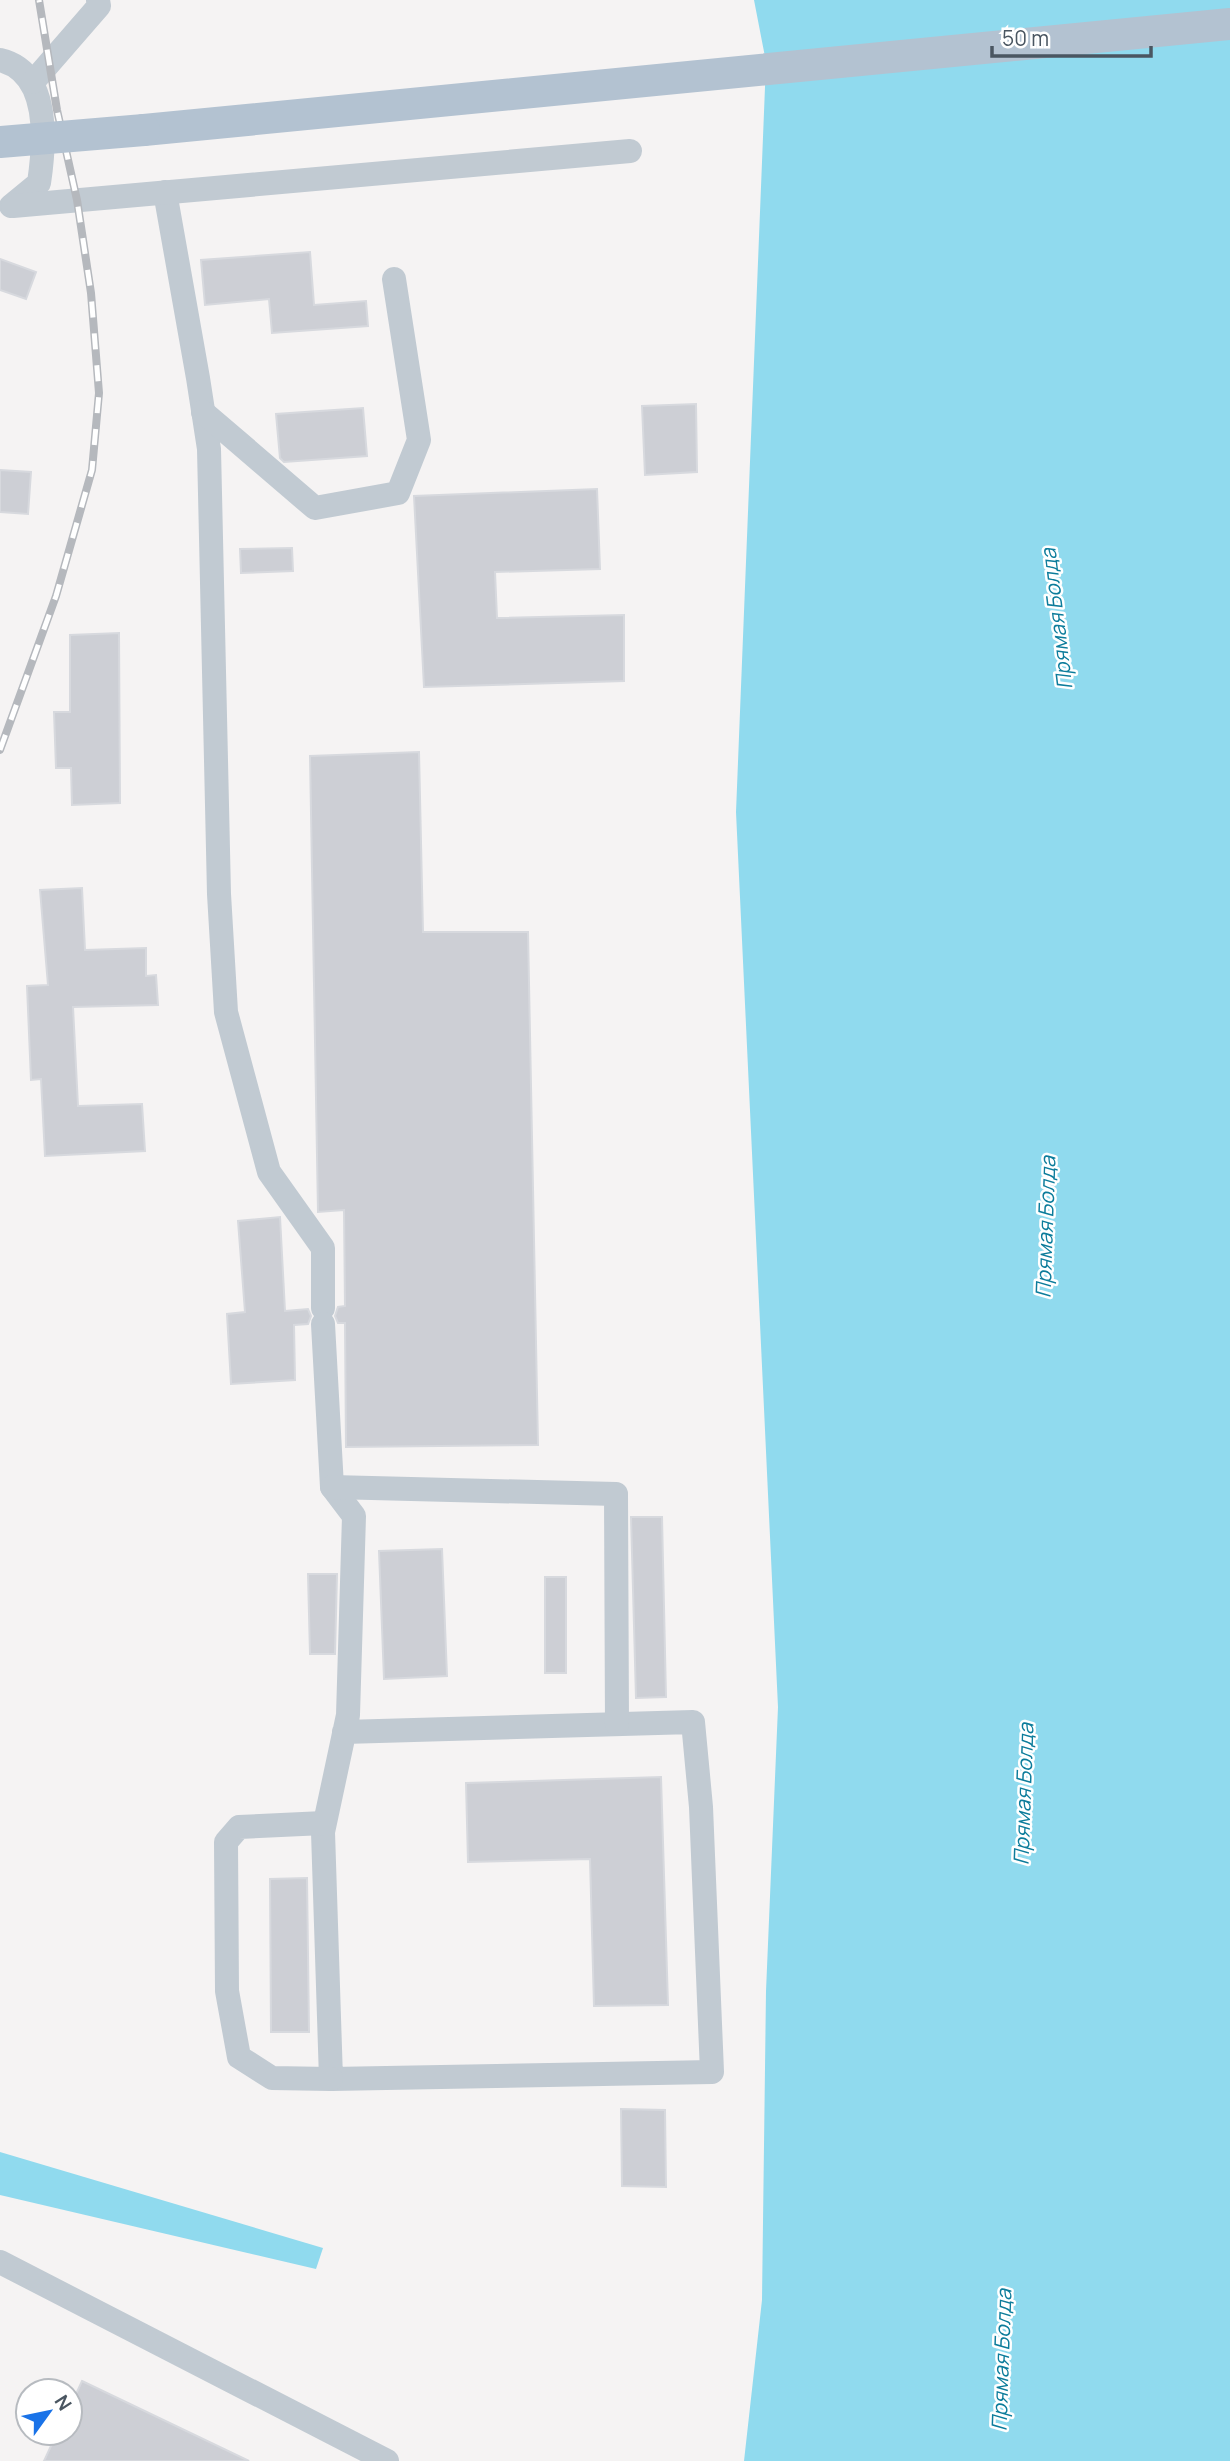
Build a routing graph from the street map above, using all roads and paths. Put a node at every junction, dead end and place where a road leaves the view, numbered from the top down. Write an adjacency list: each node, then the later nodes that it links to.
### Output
1 (98, 0): 4 (street)
2 (1230, 24): 5 (main road, bridge)
3 (0, 60): 4 (street)
4 (33, 82): 8 (street)
5 (0, 142)
6 (630, 151): 7 (street)
7 (165, 192): 8 (street); 10 (street)
8 (7, 207)
9 (394, 279): 10 (street)
10 (203, 411): 11 (street)
11 (332, 1487): 12 (street); 13 (street)
12 (617, 1724): 13 (street); 15 (street)
13 (344, 1732): 14 (street)
14 (324, 1823): 15 (street); 15 (street)
15 (331, 2079)
16 (0, 2262): 17 (street)
17 (387, 2461)

